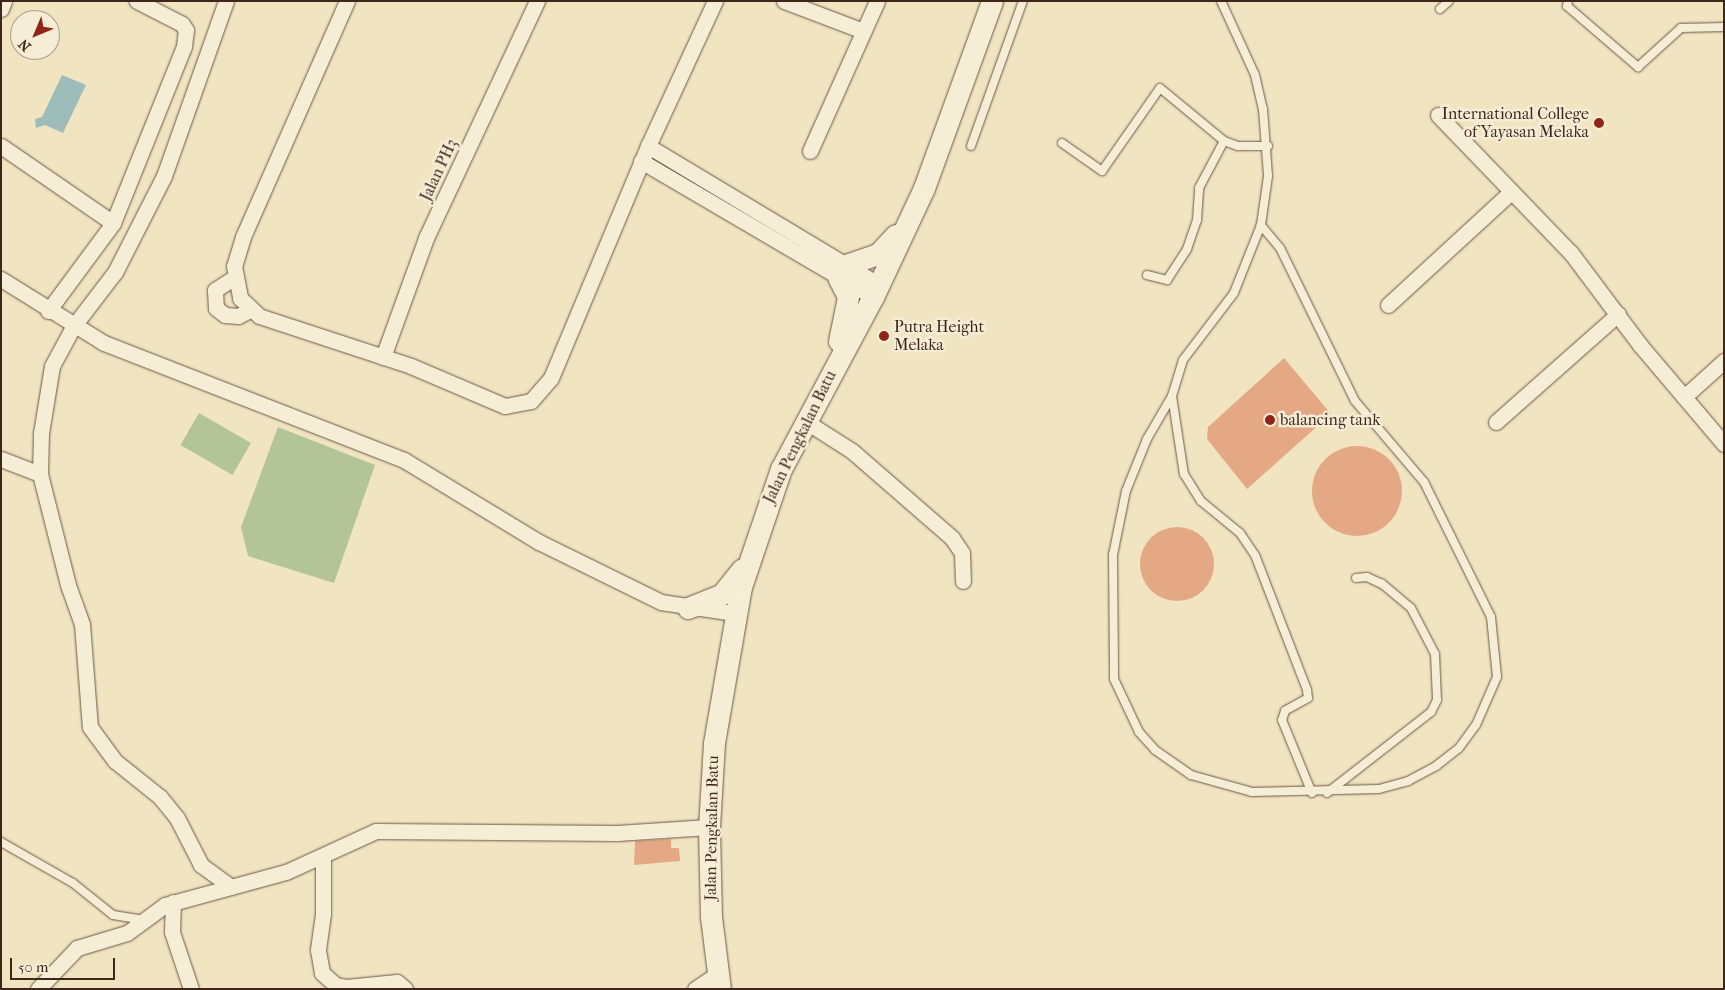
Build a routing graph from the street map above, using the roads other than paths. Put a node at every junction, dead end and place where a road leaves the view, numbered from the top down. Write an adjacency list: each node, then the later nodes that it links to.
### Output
1 (4, 1): 14 (street)
2 (137, 1): 29 (street)
3 (226, 1): 43 (street)
4 (346, 1): 36 (street)
5 (537, 1): 44 (street, Jalan PH3)
6 (715, 1): 22 (street)
7 (784, 1): 17 (street)
8 (876, 1): 17 (street)
9 (992, 1): 28 (main road, Jalan Pengkalan Batu)
10 (1023, 1): 23 (lane)
11 (1221, 1): 24 (lane)
12 (1449, 1): 15 (lane)
13 (1568, 1): 16 (lane)
14 (1, 9)
15 (1440, 9)
16 (1724, 27)
17 (863, 31): 25 (street)
18 (1438, 115): 27 (street)
19 (1224, 141): 20 (lane); 24 (lane); 35 (lane)
20 (1062, 143)
21 (1, 146): 29 (street)
22 (648, 146): 26 (street); 31 (street)
23 (971, 146)
24 (1268, 146): 30 (lane)
25 (810, 152)
26 (641, 161): 32 (street); 44 (street)
27 (1510, 192): 39 (street); 42 (street)
28 (910, 218): 34 (main road); 38 (main road, Jalan Pengkalan Batu)
29 (113, 223): 41 (street)
30 (1262, 225): 47 (lane); 60 (lane)
31 (784, 227): 32 (street); 33 (street)
32 (776, 240): 33 (street)
33 (814, 254): 34 (street)
34 (842, 271): 38 (street); 46 (main road)
35 (1146, 275)
36 (235, 278): 40 (street); 40 (street)
37 (1, 279): 41 (street)
38 (876, 291): 46 (main road, Jalan Pengkalan Batu)
39 (1388, 305)
40 (250, 310): 44 (street)
41 (48, 311): 43 (street)
42 (1618, 314): 48 (street); 50 (street)
43 (73, 327): 53 (street); 57 (street)
44 (383, 357)
45 (1724, 361): 48 (street)
46 (829, 378): 49 (main road, Jalan Pengkalan Batu)
47 (1172, 396): 59 (lane); 59 (lane)
48 (1684, 397): 51 (street)
49 (805, 421): 54 (main road, Jalan Pengkalan Batu); 56 (street)
50 (1496, 422)
51 (1724, 444)
52 (1, 459): 53 (street)
53 (40, 474): 64 (street)
54 (750, 554): 57 (main road); 58 (main road, Jalan Pengkalan Batu)
55 (1356, 578): 60 (lane)
56 (963, 581)
57 (688, 608): 58 (street)
58 (734, 614): 61 (main road, Jalan Pengkalan Batu)
59 (1312, 793): 60 (lane)
60 (1327, 793)
61 (709, 827): 63 (street); 67 (main road, Jalan Pengkalan Batu)
62 (1, 842): 66 (lane)
63 (322, 856): 64 (street); 70 (street)
64 (231, 887): 65 (street)
65 (173, 902): 66 (street); 69 (street)
66 (143, 920): 68 (street)
67 (719, 981): 71 (street)
68 (38, 989)
69 (190, 989)
70 (405, 989)
71 (695, 989)

